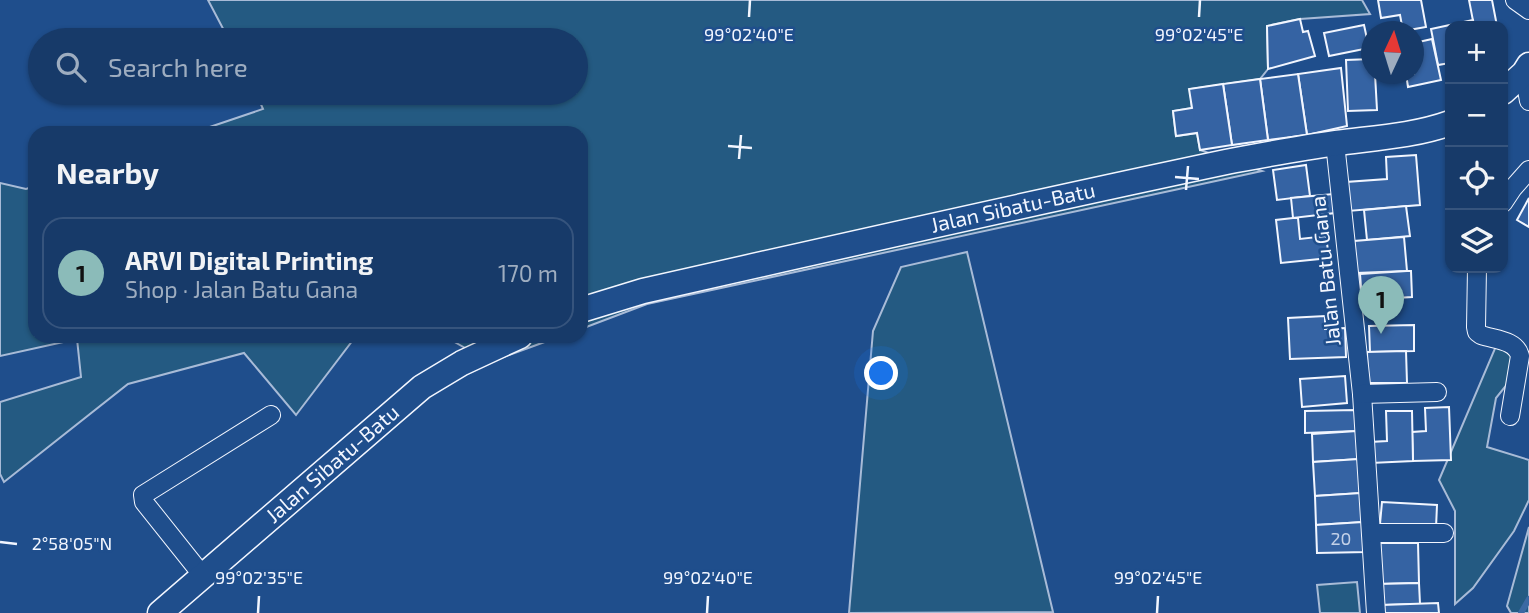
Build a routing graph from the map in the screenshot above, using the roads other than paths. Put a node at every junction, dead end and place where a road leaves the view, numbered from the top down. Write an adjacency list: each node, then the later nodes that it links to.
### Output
1 (1515, 0): 2 (street)
2 (1529, 10)
3 (1526, 69): 4 (street); 5 (street)
4 (1508, 87)
5 (1529, 101)
6 (1445, 125): 7 (street, Jalan Sibatu-Batu)
7 (1335, 143): 11 (street, Jalan Sibatu-Batu); 14 (street, Jalan Batu Gana)
8 (1529, 170): 9 (street)
9 (1508, 196)
10 (1477, 273): 16 (street)
11 (588, 308)
12 (505, 343): 19 (street, Jalan Sibatu-Batu)
13 (1437, 392): 14 (street)
14 (1362, 394): 17 (street, Jalan Batu Gana)
15 (271, 415): 19 (street)
16 (1510, 416)
17 (1371, 533): 18 (street); 21 (street, Jalan Batu Gana)
18 (1444, 533)
19 (203, 576): 20 (street, Jalan Sibatu-Batu)
20 (160, 613)
21 (1376, 613)

